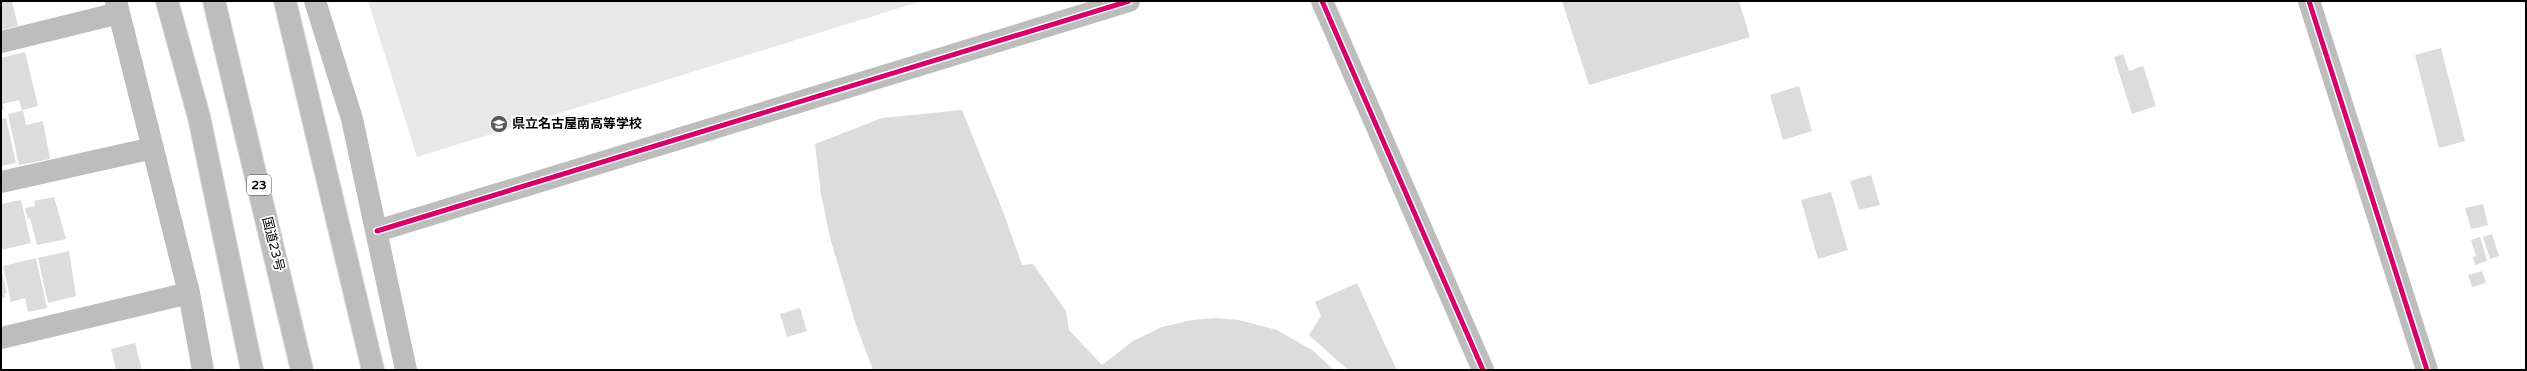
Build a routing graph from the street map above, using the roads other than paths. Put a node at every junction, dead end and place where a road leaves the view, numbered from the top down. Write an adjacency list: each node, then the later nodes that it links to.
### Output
1 (167, 1): 16 (main road)
2 (214, 1): 17 (main road, 国道23号 / 23)
3 (285, 1): 18 (main road)
4 (315, 1): 12 (main road)
5 (1129, 1): 12 (main road)
6 (1322, 1): 20 (main road)
7 (2309, 1): 21 (main road)
8 (117, 7): 9 (main road); 10 (main road)
9 (1, 42)
10 (153, 148): 11 (main road); 13 (main road)
11 (1, 182)
12 (377, 231): 19 (main road)
13 (189, 293): 14 (main road); 15 (main road)
14 (1, 338)
15 (203, 370)
16 (252, 370)
17 (302, 370)
18 (373, 370)
19 (406, 370)
20 (1483, 370)
21 (2427, 370)

